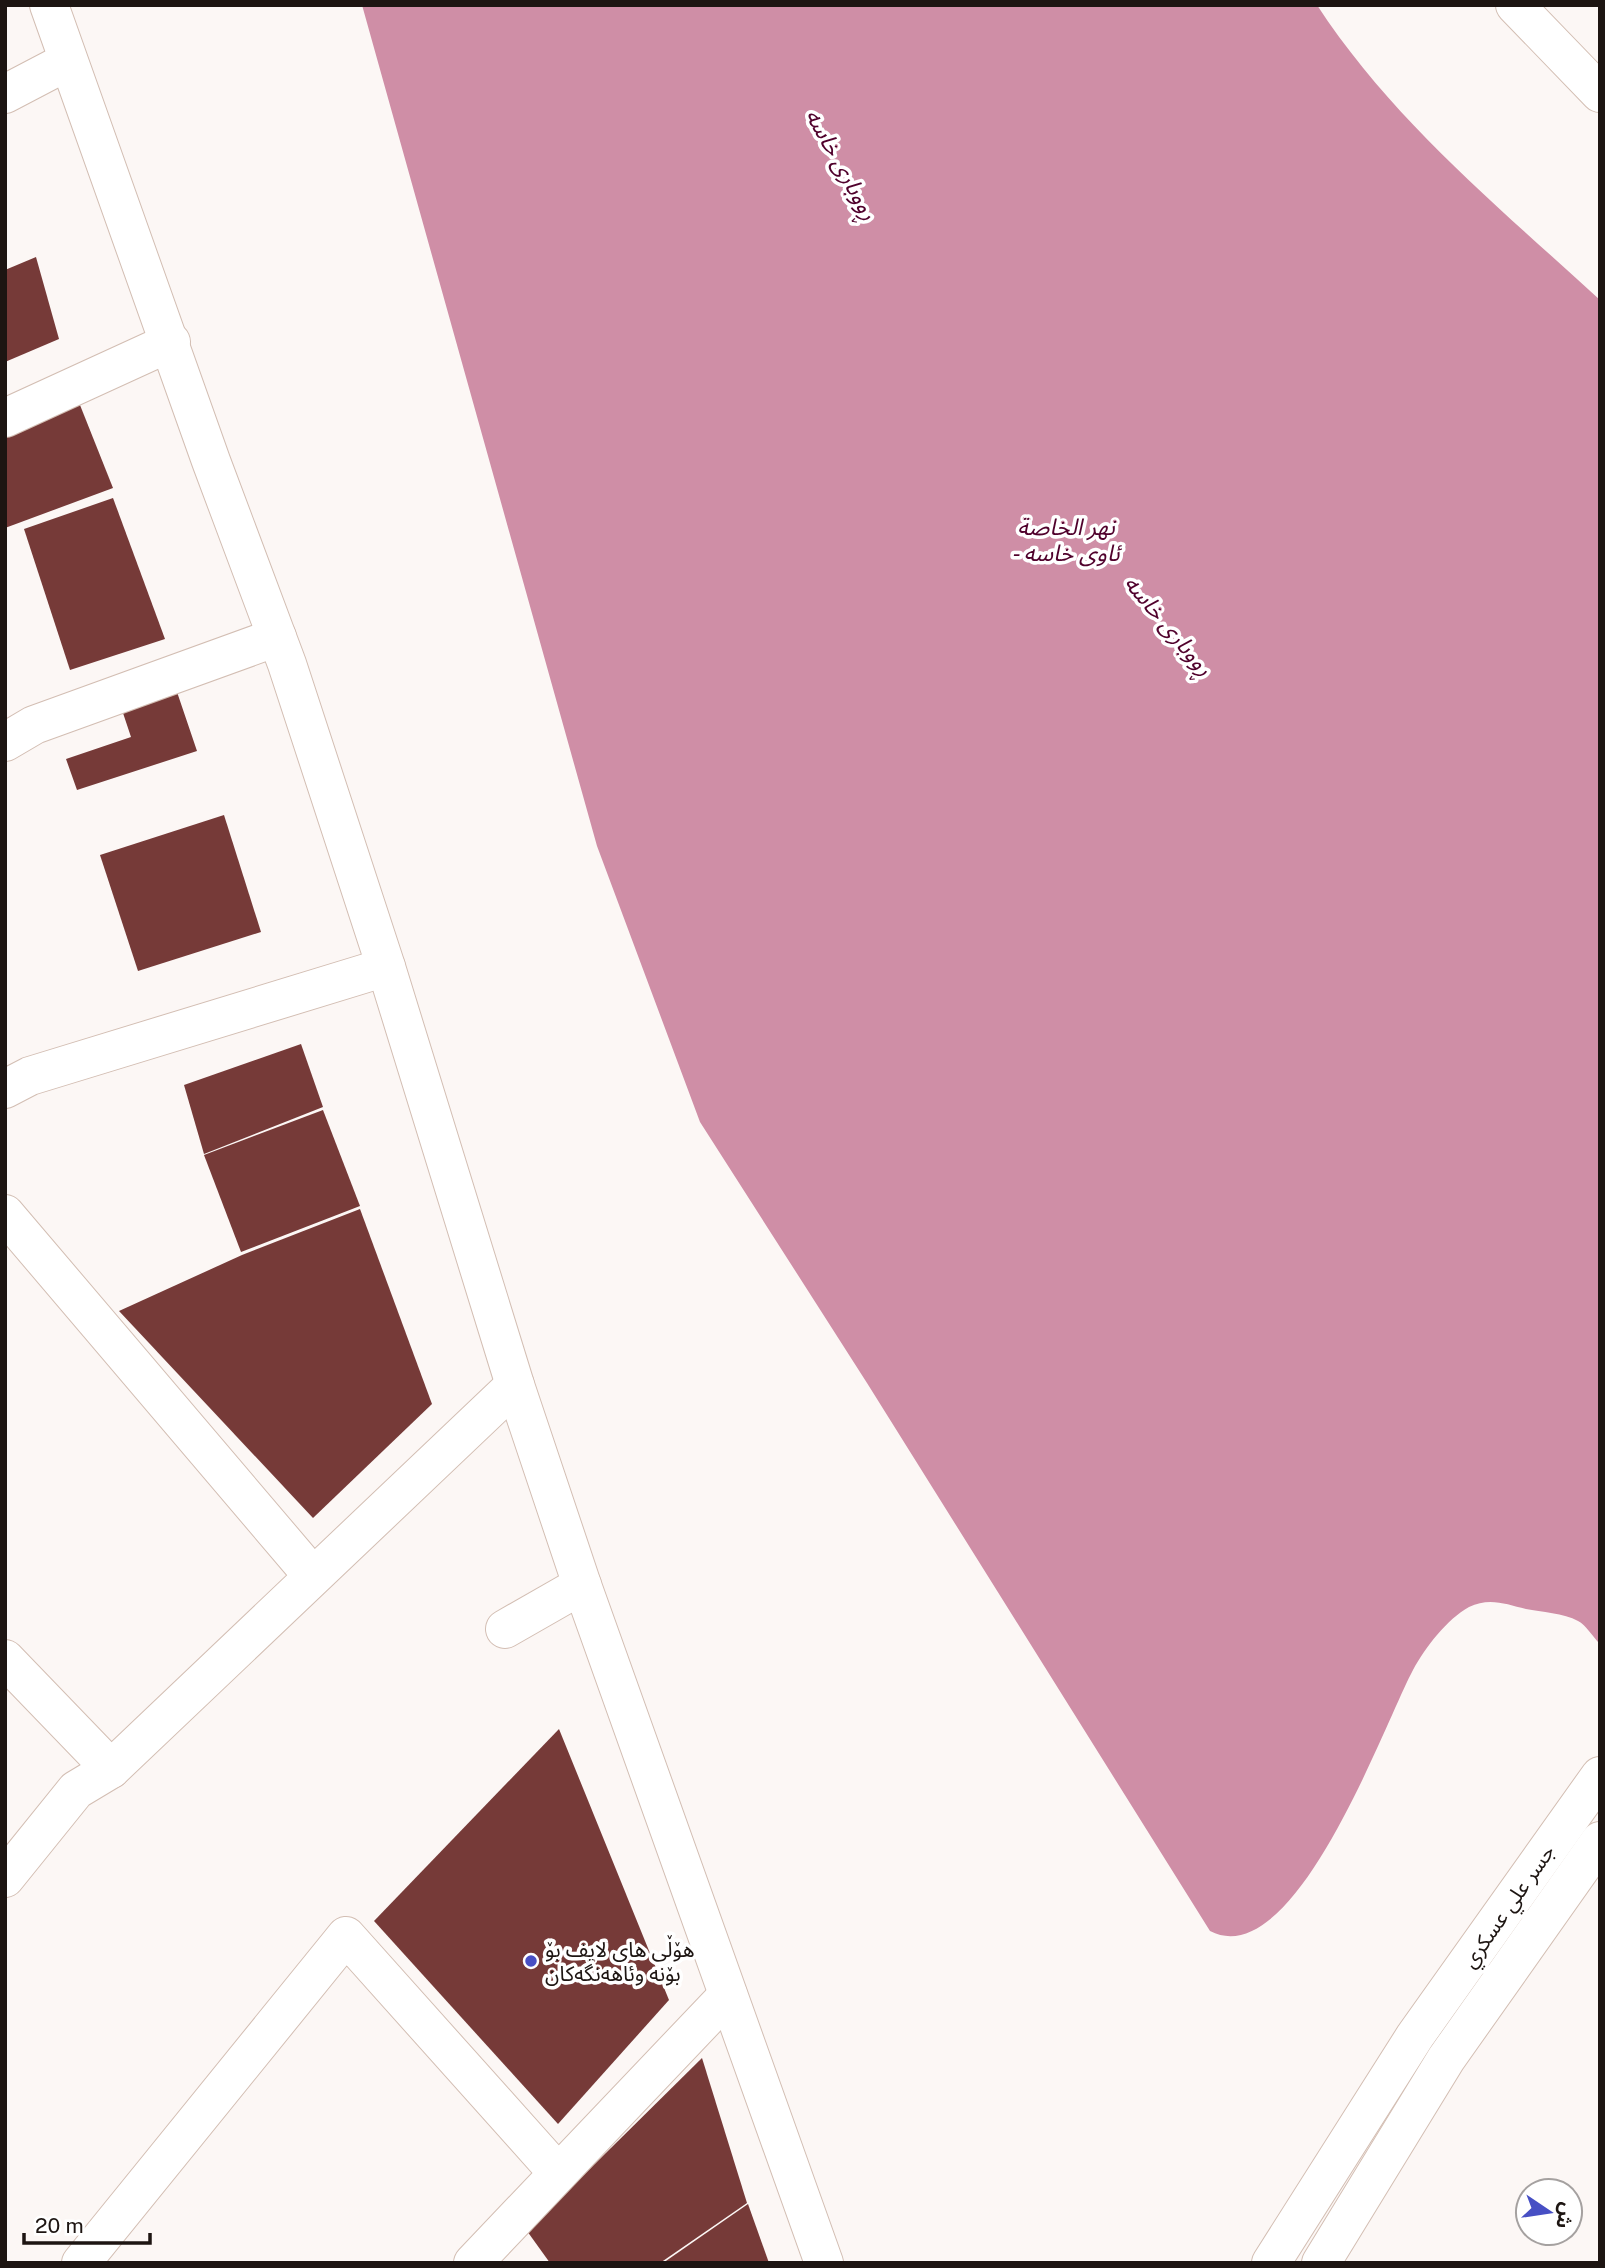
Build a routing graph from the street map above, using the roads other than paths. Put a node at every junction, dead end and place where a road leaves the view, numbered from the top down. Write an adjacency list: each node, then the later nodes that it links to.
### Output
1 (49, 5): 3 (street)
2 (1515, 5): 4 (street)
3 (68, 61): 5 (street); 6 (street)
4 (1600, 93)
5 (5, 94)
6 (171, 342): 7 (street); 8 (street)
7 (5, 418)
8 (277, 637): 9 (street); 10 (street)
9 (5, 742)
10 (386, 967): 11 (street); 13 (street)
11 (5, 1089)
12 (5, 1214): 14 (street)
13 (515, 1385): 14 (street); 15 (street)
14 (312, 1575): 18 (street)
15 (582, 1585): 16 (street); 22 (street)
16 (505, 1629)
17 (5, 1658): 18 (street)
18 (111, 1769): 21 (street)
19 (1600, 1776): 27 (street, جسر علي عسكري)
20 (1600, 1841): 28 (street, جسر علي عسكري)
21 (5, 1878)
22 (728, 1995): 23 (street); 26 (street)
23 (558, 2173): 24 (street); 25 (street)
24 (81, 2263)
25 (473, 2263)
26 (824, 2263)
27 (1271, 2263)
28 (1321, 2263)

